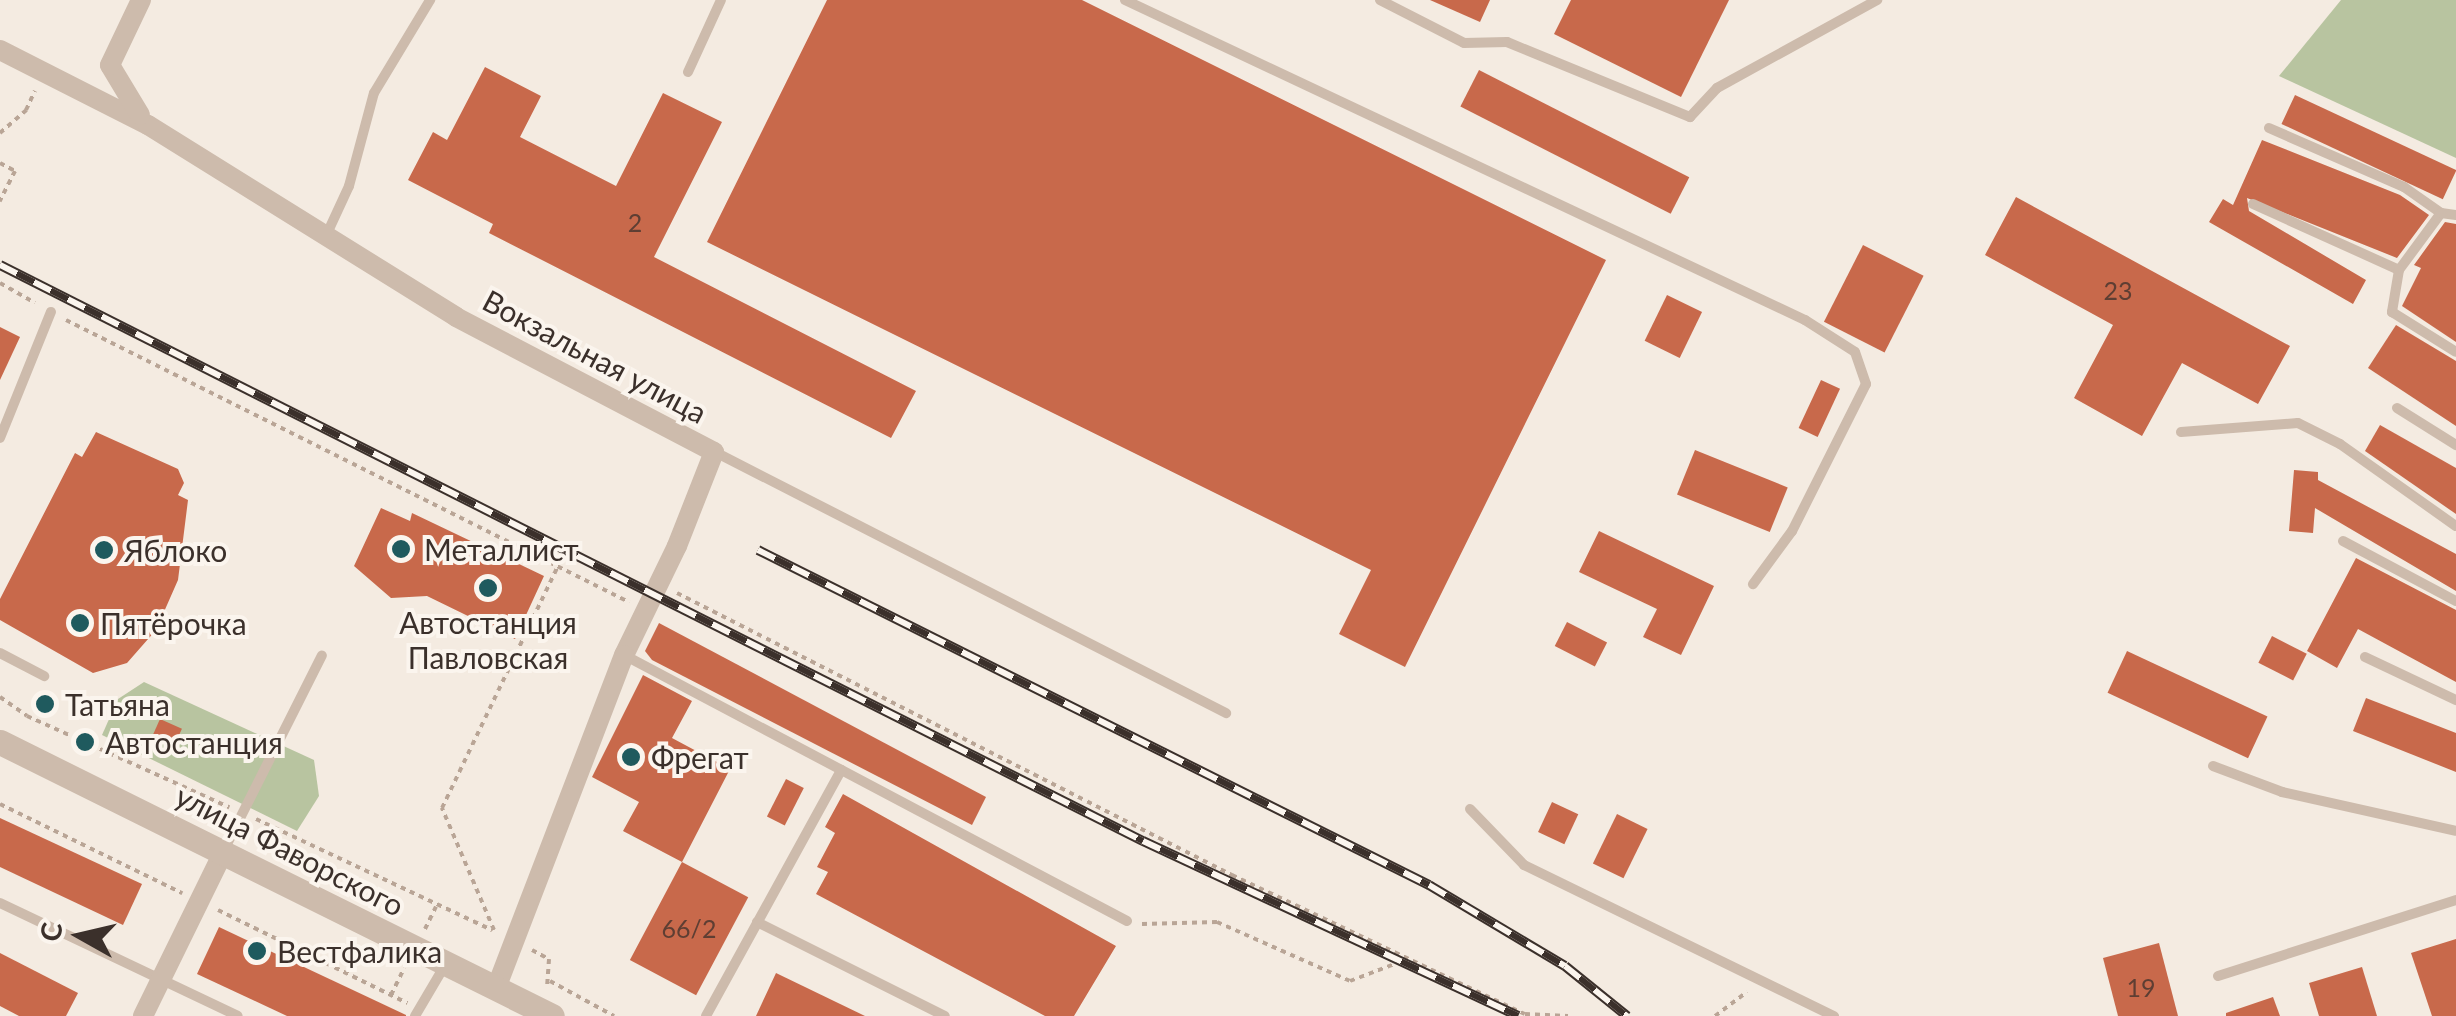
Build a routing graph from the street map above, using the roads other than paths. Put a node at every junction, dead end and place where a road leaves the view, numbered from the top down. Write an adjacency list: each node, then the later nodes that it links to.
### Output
1 (141, 0): 9 (street)
2 (430, 0): 14 (lane)
3 (721, 0): 8 (lane)
4 (1125, 0): 25 (lane)
5 (1380, 0): 6 (lane)
6 (1877, 0)
7 (0, 50): 9 (street, Вокзальная улица)
8 (688, 72)
9 (148, 124): 14 (street, Вокзальная улица)
10 (2269, 128): 12 (lane)
11 (2253, 204): 15 (lane)
12 (2441, 213): 13 (lane); 15 (lane)
13 (2456, 215)
14 (324, 239): 22 (street, Вокзальная улица)
15 (2399, 270): 17 (lane)
16 (51, 312): 20 (lane)
17 (2456, 352)
18 (2397, 408): 21 (lane)
19 (2180, 432): 23 (lane)
20 (0, 438)
21 (2456, 444)
22 (714, 452): 29 (street, Вокзальная улица); 33 (lane)
23 (2456, 526)
24 (2343, 541): 26 (lane)
25 (1752, 584)
26 (2456, 601)
27 (0, 653): 31 (lane)
28 (322, 655): 39 (lane)
29 (624, 655): 36 (lane); 47 (street, Вокзальная улица)
30 (2364, 657): 32 (lane)
31 (44, 676)
32 (2456, 700)
33 (1226, 713)
34 (0, 742): 39 (street, улица Фаворского)
35 (2212, 766): 38 (lane)
36 (840, 770): 42 (lane); 43 (lane)
37 (1470, 809): 54 (lane)
38 (2456, 830)
39 (223, 853): 44 (street, улица Фаворского); 46 (street)
40 (2456, 900): 45 (lane)
41 (0, 903): 46 (lane)
42 (1127, 921)
43 (758, 922): 52 (lane); 53 (lane)
44 (445, 965): 47 (street, улица Фаворского); 50 (lane)
45 (2218, 976)
46 (162, 979): 48 (street); 49 (lane)
47 (496, 988): 51 (street, улица Фаворского)
48 (143, 1016)
49 (238, 1016)
50 (416, 1016)
51 (552, 1016)
52 (706, 1016)
53 (945, 1016)
54 (1834, 1016)

